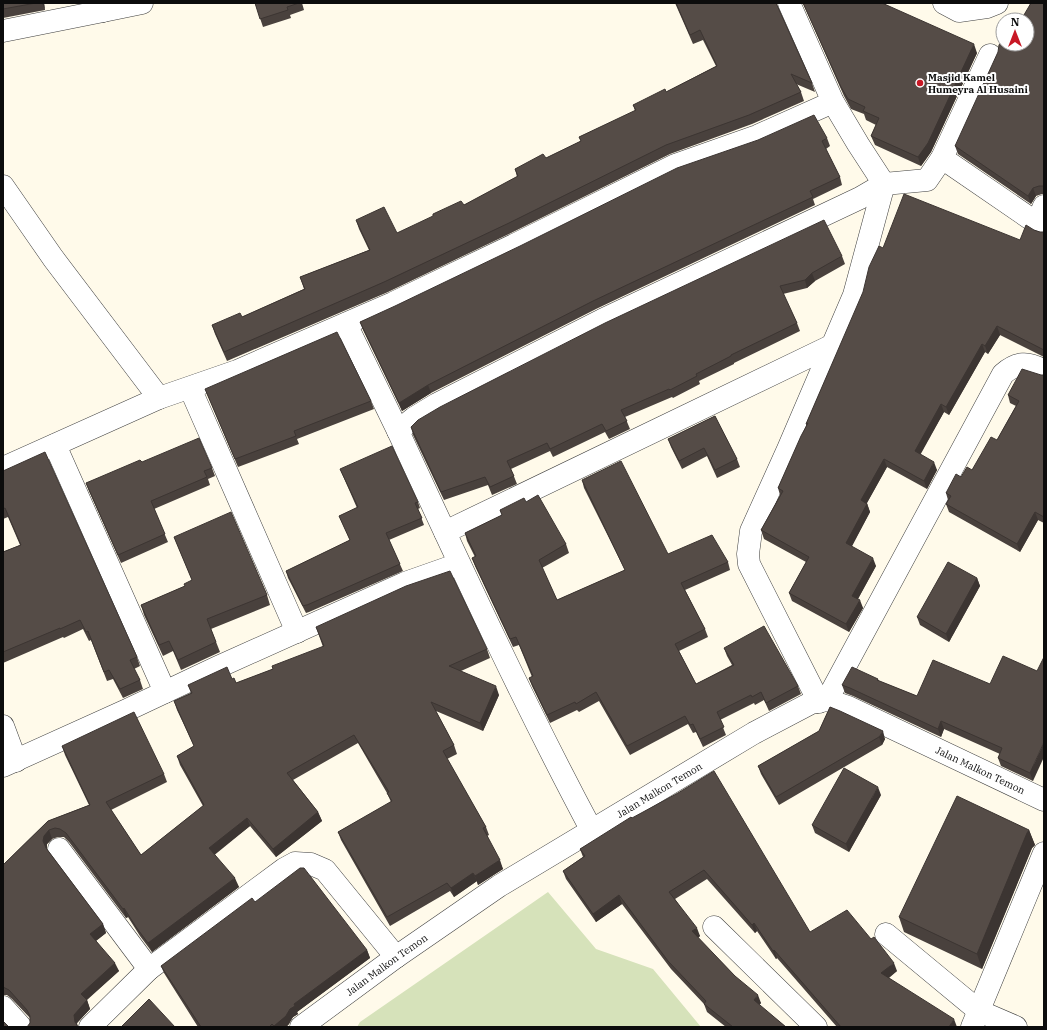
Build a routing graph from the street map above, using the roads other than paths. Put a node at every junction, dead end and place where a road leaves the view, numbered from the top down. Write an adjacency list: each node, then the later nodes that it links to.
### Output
1 (142, 3): 5 (street)
2 (788, 3): 8 (street)
3 (944, 3): 4 (street)
4 (997, 3)
5 (102, 7): 6 (street)
6 (3, 31)
7 (990, 55): 9 (street)
8 (833, 102): 10 (street); 13 (street)
9 (942, 158): 10 (street); 12 (street)
10 (884, 184): 14 (street); 18 (street)
11 (3, 186): 17 (street)
12 (1042, 219)
13 (346, 324): 16 (street); 18 (street)
14 (833, 345): 21 (street); 25 (street)
15 (1044, 371): 25 (street)
16 (190, 388): 17 (street); 23 (street)
17 (159, 398): 19 (street)
18 (398, 431): 21 (street)
19 (55, 446): 20 (street); 24 (street)
20 (3, 468)
21 (445, 532): 22 (street)
22 (460, 564): 23 (street); 29 (street)
23 (297, 632): 24 (street)
24 (165, 692): 27 (street)
25 (823, 701): 28 (street, Jalan Malkon Temon); 29 (street, Jalan Malkon Temon)
26 (3, 726): 27 (street)
27 (9, 763)
28 (1044, 800)
29 (592, 831): 34 (street, Jalan Malkon Temon)
30 (59, 849): 35 (street)
31 (1044, 853): 37 (street)
32 (714, 927): 41 (street)
33 (886, 934): 37 (street)
34 (396, 957): 35 (street); 40 (street, Jalan Malkon Temon)
35 (149, 968): 39 (street)
36 (3, 1007): 38 (street)
37 (975, 1019): 42 (street)
38 (21, 1027)
39 (90, 1027)
40 (302, 1027)
41 (816, 1027)
42 (1016, 1027)

